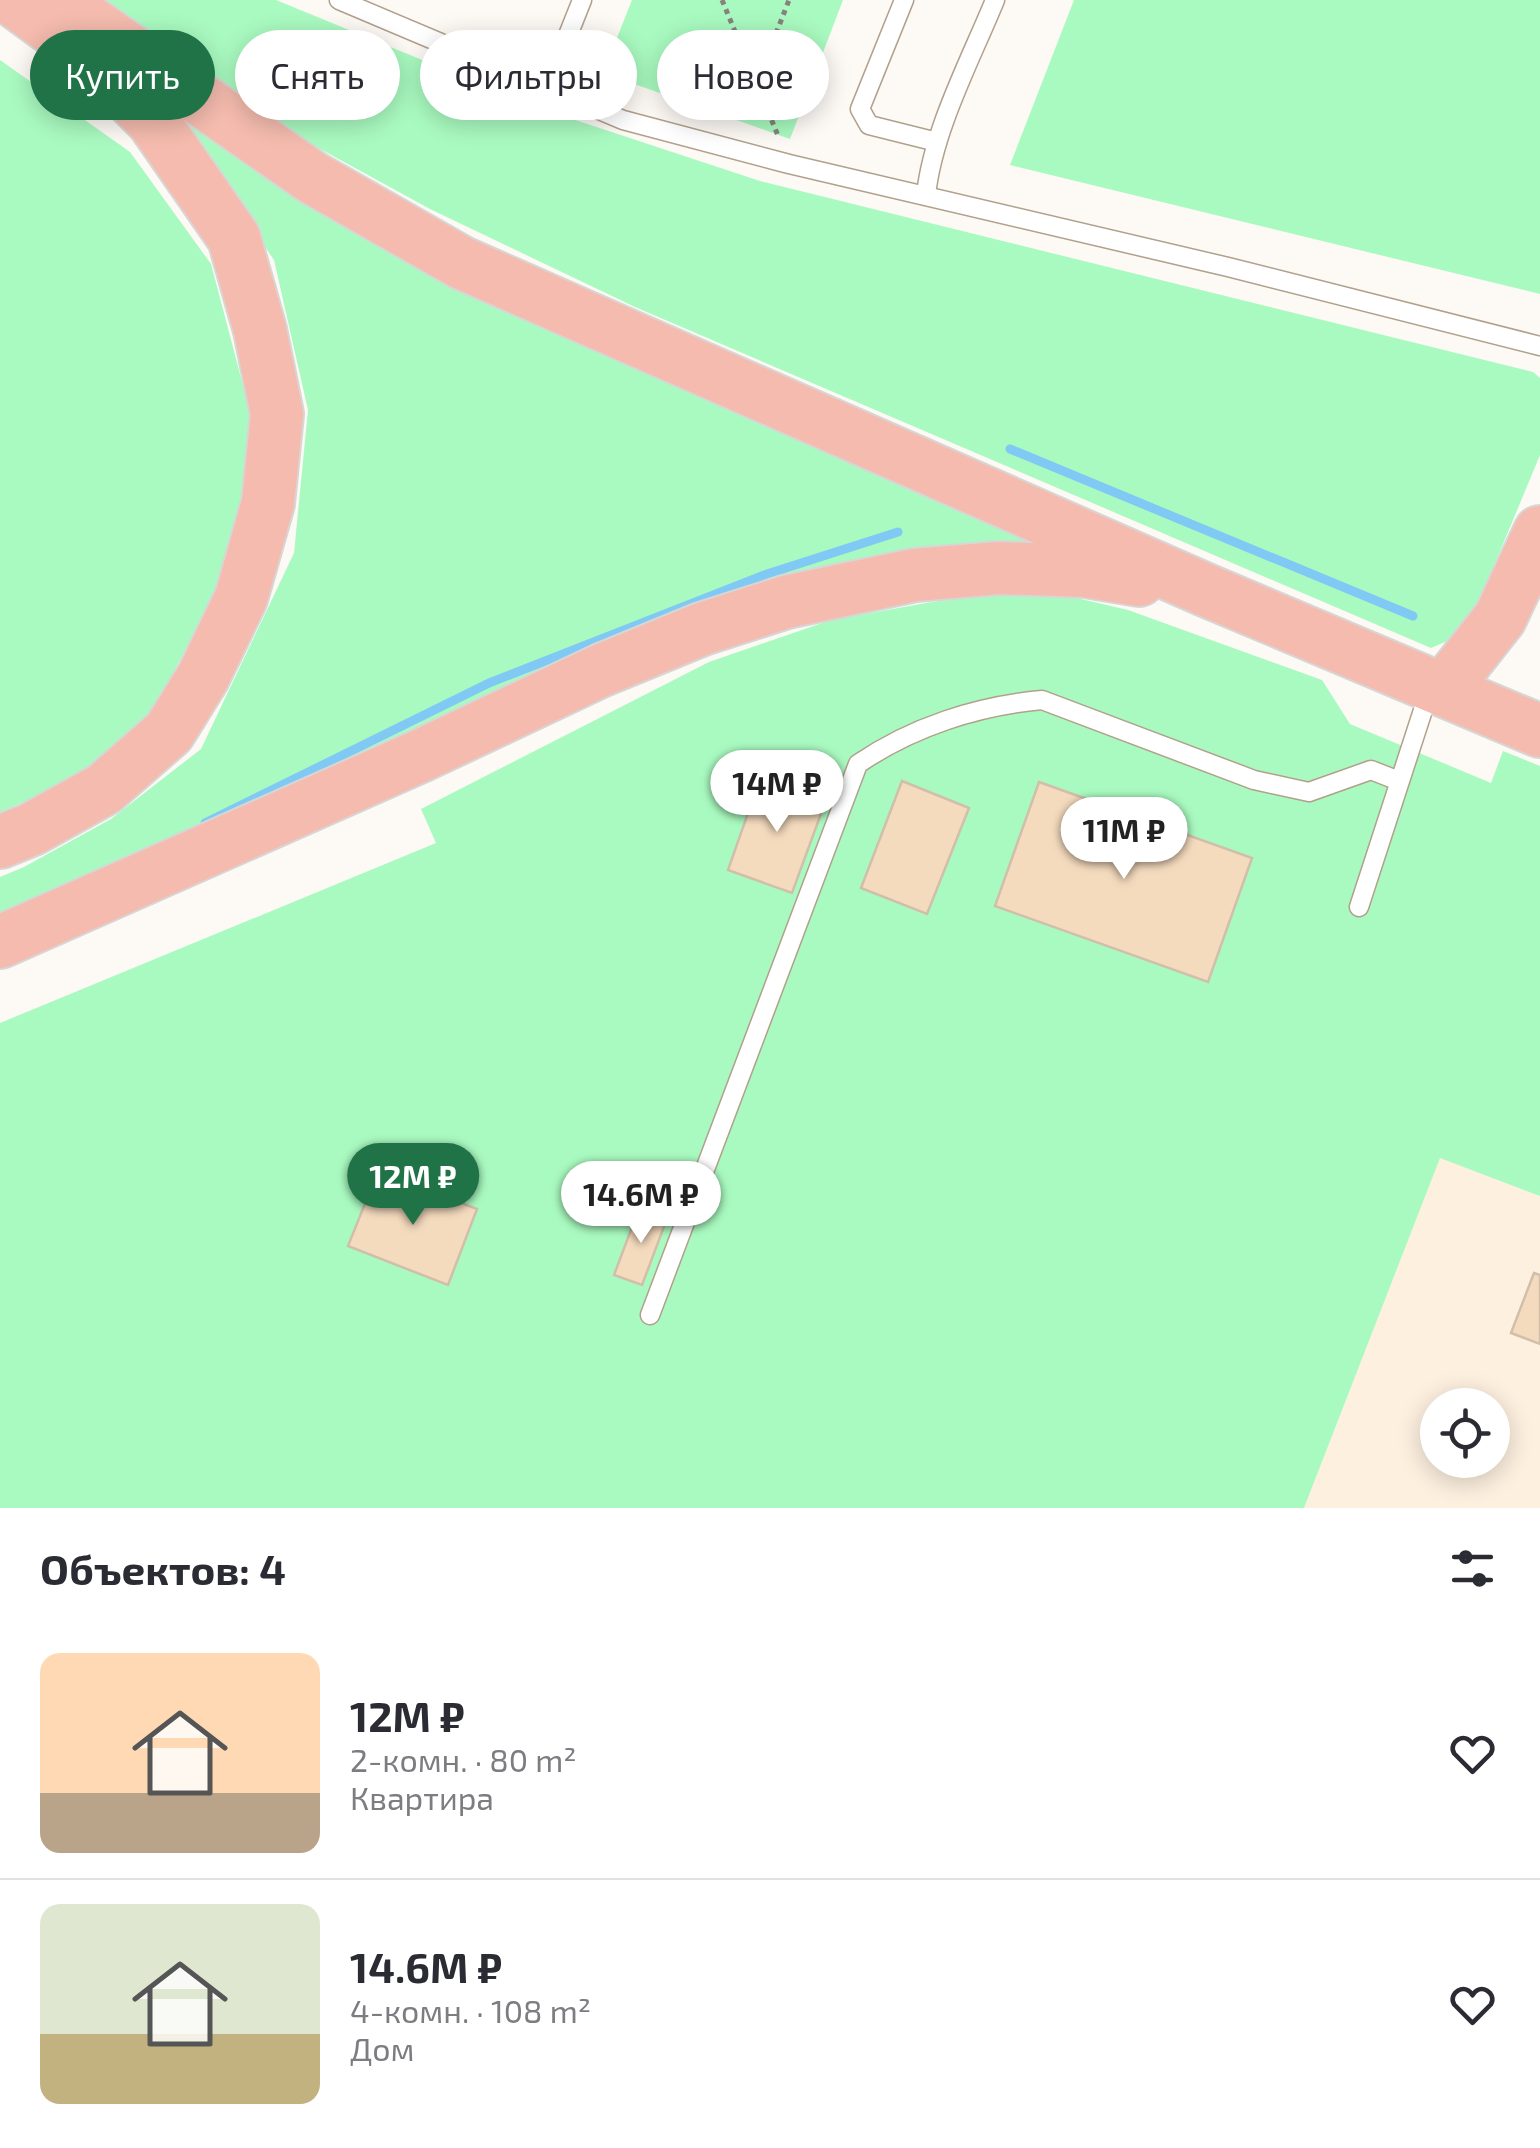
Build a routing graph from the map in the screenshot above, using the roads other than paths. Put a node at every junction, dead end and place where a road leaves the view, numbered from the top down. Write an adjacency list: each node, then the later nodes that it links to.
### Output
1 (12, 0): 18 (main road)
2 (58, 0): 14 (main road)
3 (339, 0): 8 (lane)
4 (582, 0): 7 (lane)
5 (904, 0): 10 (lane)
6 (995, 0): 10 (lane)
7 (570, 30)
8 (420, 34)
9 (623, 120): 11 (lane)
10 (936, 142): 11 (lane)
11 (926, 196): 12 (lane)
12 (1540, 346)
13 (1540, 532): 15 (main road)
14 (1208, 592): 15 (main road); 20 (main road)
15 (1435, 697): 16 (main road); 17 (lane)
16 (1540, 731)
17 (1399, 780): 19 (lane); 21 (lane)
18 (0, 842)
19 (1359, 907)
20 (0, 942)
21 (650, 1315)

